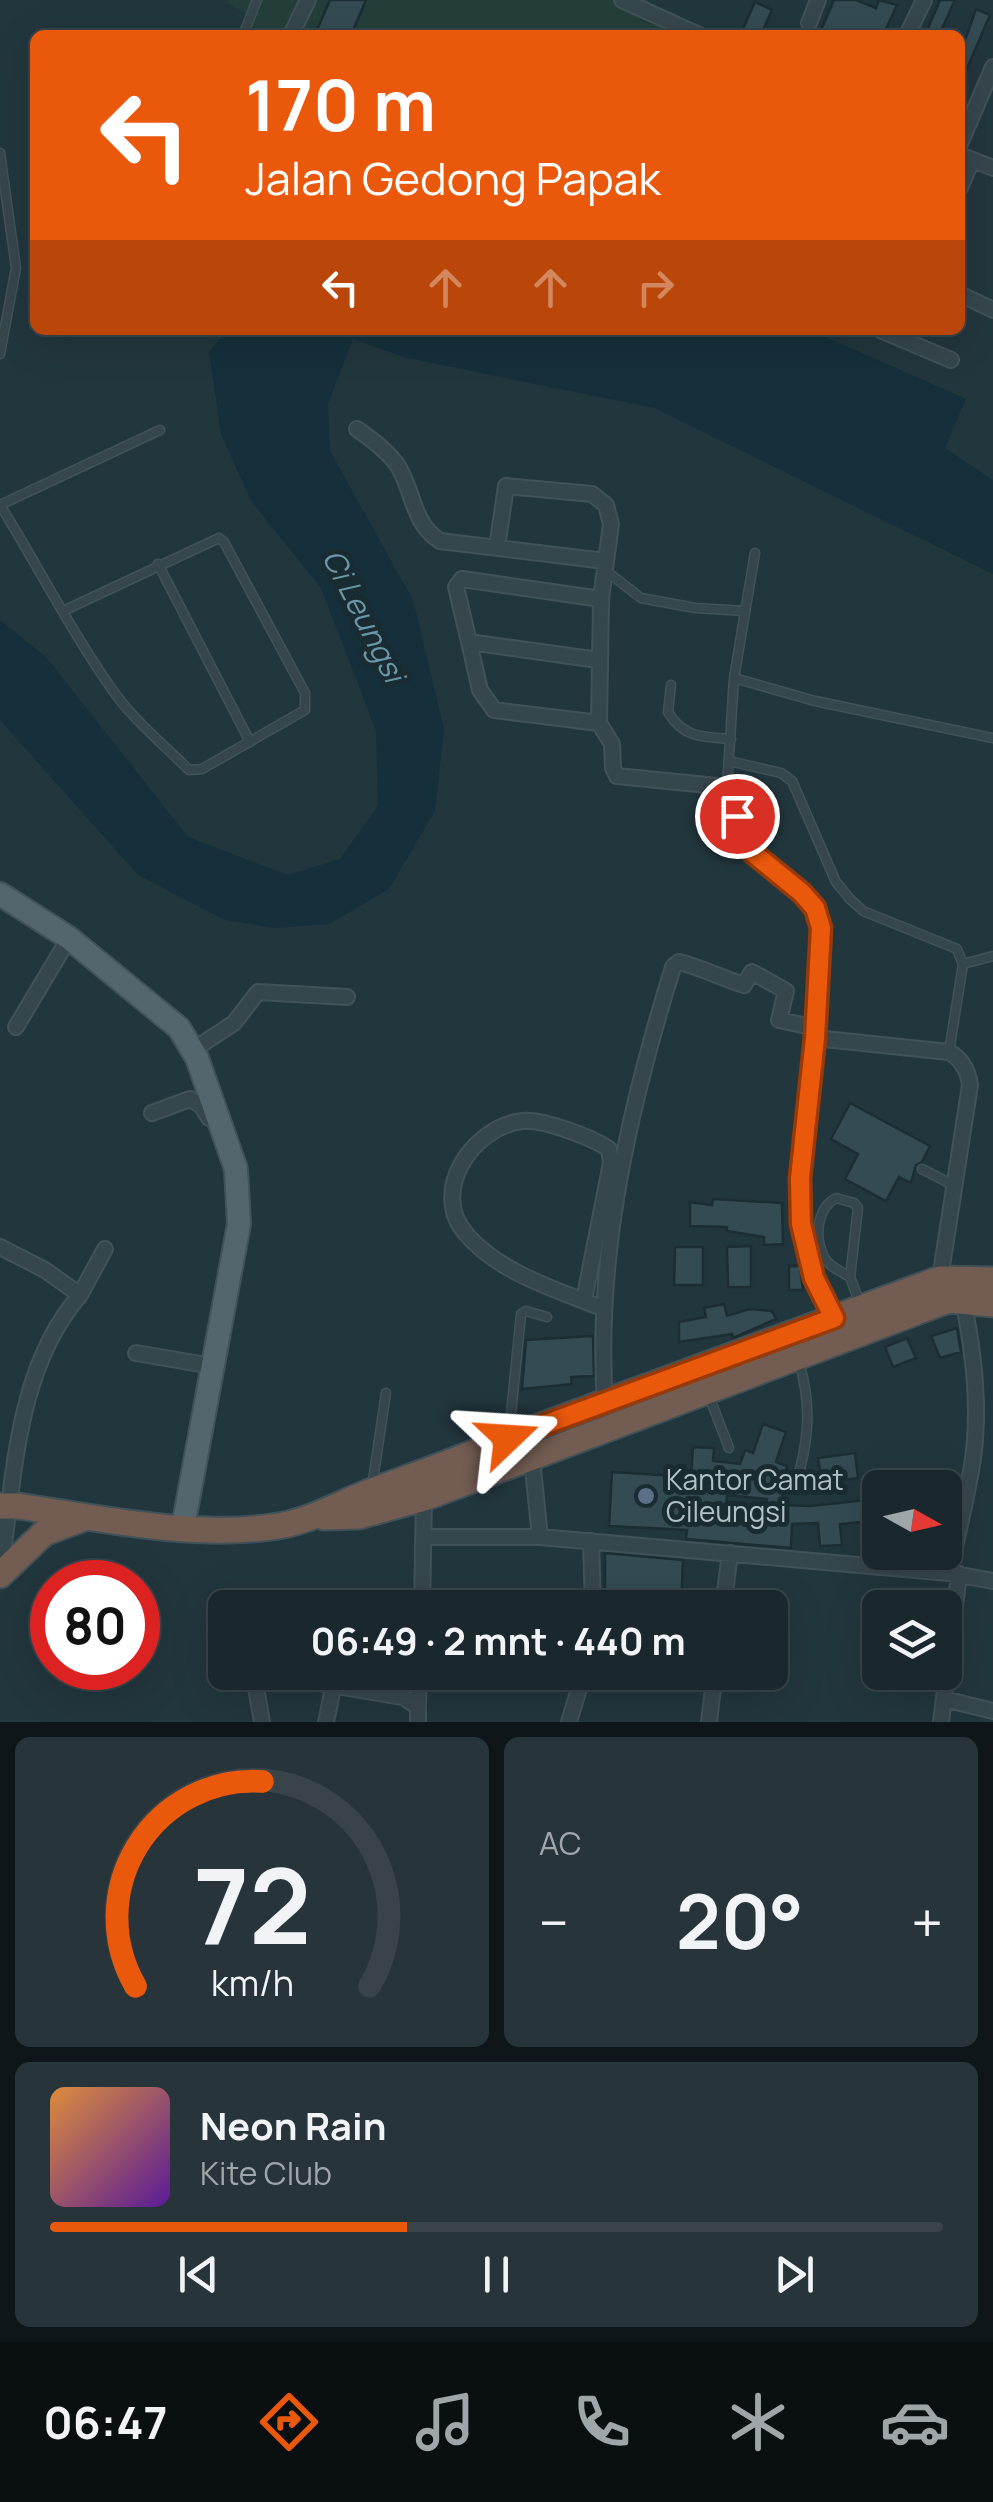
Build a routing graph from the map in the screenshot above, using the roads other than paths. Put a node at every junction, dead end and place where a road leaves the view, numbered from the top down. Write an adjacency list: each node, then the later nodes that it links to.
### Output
1 (257, 0): 7 (lane)
2 (308, 0): 8 (street)
3 (622, 0): 9 (street)
4 (818, 0): 6 (street)
5 (924, 0): 10 (street)
6 (809, 23)
7 (245, 30)
8 (293, 30)
9 (689, 30)
10 (909, 30)
11 (993, 67): 12 (street)
12 (965, 132)
13 (0, 154): 19 (lane)
14 (966, 158): 15 (street)
15 (993, 168)
16 (965, 296): 17 (street)
17 (993, 310)
18 (895, 335): 20 (street)
19 (0, 354)
20 (951, 360)
21 (357, 429): 24 (street)
22 (160, 430): 23 (lane)
23 (0, 505): 29 (lane)
24 (498, 548): 27 (street); 27 (street)
25 (754, 553): 30 (lane)
26 (158, 564): 29 (lane); 38 (lane); 38 (lane)
27 (604, 565): 28 (street); 30 (lane)
28 (601, 599): 31 (street); 32 (street)
29 (63, 611): 38 (lane)
30 (744, 611): 33 (lane)
31 (469, 642): 32 (street); 35 (street)
32 (598, 660): 35 (street)
33 (734, 678): 36 (lane); 37 (lane)
34 (671, 685): 37 (lane)
35 (599, 723): 40 (street)
36 (993, 738)
37 (731, 739): 39 (lane)
38 (250, 742)
39 (729, 761): 40 (lane); 44 (lane)
40 (727, 787): 47 (street)
41 (0, 894): 42 (main road)
42 (78, 944): 46 (street); 48 (main road)
43 (993, 956): 44 (lane)
44 (963, 964): 49 (lane)
45 (347, 997): 48 (street)
46 (16, 1027)
47 (815, 1033): 49 (street); 63 (street); 66 (street)
48 (193, 1050): 51 (main road)
49 (949, 1052): 53 (street)
50 (152, 1113): 51 (street)
51 (222, 1126): 69 (main road)
52 (922, 1170): 53 (lane)
53 (955, 1186): 57 (street)
54 (0, 1247): 59 (street)
55 (105, 1249): 59 (street)
56 (850, 1277): 56 (lane); 64 (lane)
57 (940, 1279): 58 (highway); 64 (highway)
58 (993, 1280)
59 (80, 1295): 79 (street)
60 (584, 1300): 60 (street); 63 (street)
61 (963, 1300): 62 (highway); 68 (highway); 88 (street)
62 (993, 1304)
63 (602, 1308): 72 (street)
64 (862, 1308): 66 (highway)
65 (547, 1316): 73 (lane)
66 (834, 1318): 72 (highway)
67 (136, 1353): 69 (street)
68 (798, 1357): 70 (highway); 76 (lane)
69 (212, 1366): 82 (main road)
70 (708, 1392): 74 (lane); 75 (highway)
71 (386, 1393): 77 (lane)
72 (604, 1404): 73 (highway)
73 (508, 1438): 77 (highway)
74 (729, 1448)
75 (532, 1459): 78 (highway); 84 (street)
76 (800, 1469)
77 (372, 1491): 81 (highway)
78 (424, 1498): 81 (highway); 83 (street)
79 (4, 1506): 80 (highway); 87 (street)
80 (89, 1516): 82 (highway); 87 (highway)
81 (314, 1517): 82 (highway)
82 (183, 1527)
83 (426, 1537): 84 (street); 90 (street)
84 (540, 1538): 85 (street)
85 (591, 1541): 86 (street); 91 (street)
86 (730, 1553): 88 (street); 92 (street)
87 (0, 1574)
88 (954, 1574): 89 (street); 98 (street)
89 (992, 1577)
90 (423, 1590)
91 (592, 1590)
92 (726, 1590)
93 (256, 1690): 101 (street)
94 (332, 1690): 102 (street)
95 (348, 1690): 100 (street)
96 (579, 1690): 103 (street)
97 (713, 1690): 104 (street)
98 (944, 1699): 99 (street); 105 (street)
99 (993, 1711)
100 (418, 1714)
101 (262, 1722)
102 (326, 1722)
103 (569, 1722)
104 (709, 1722)
105 (941, 1722)

